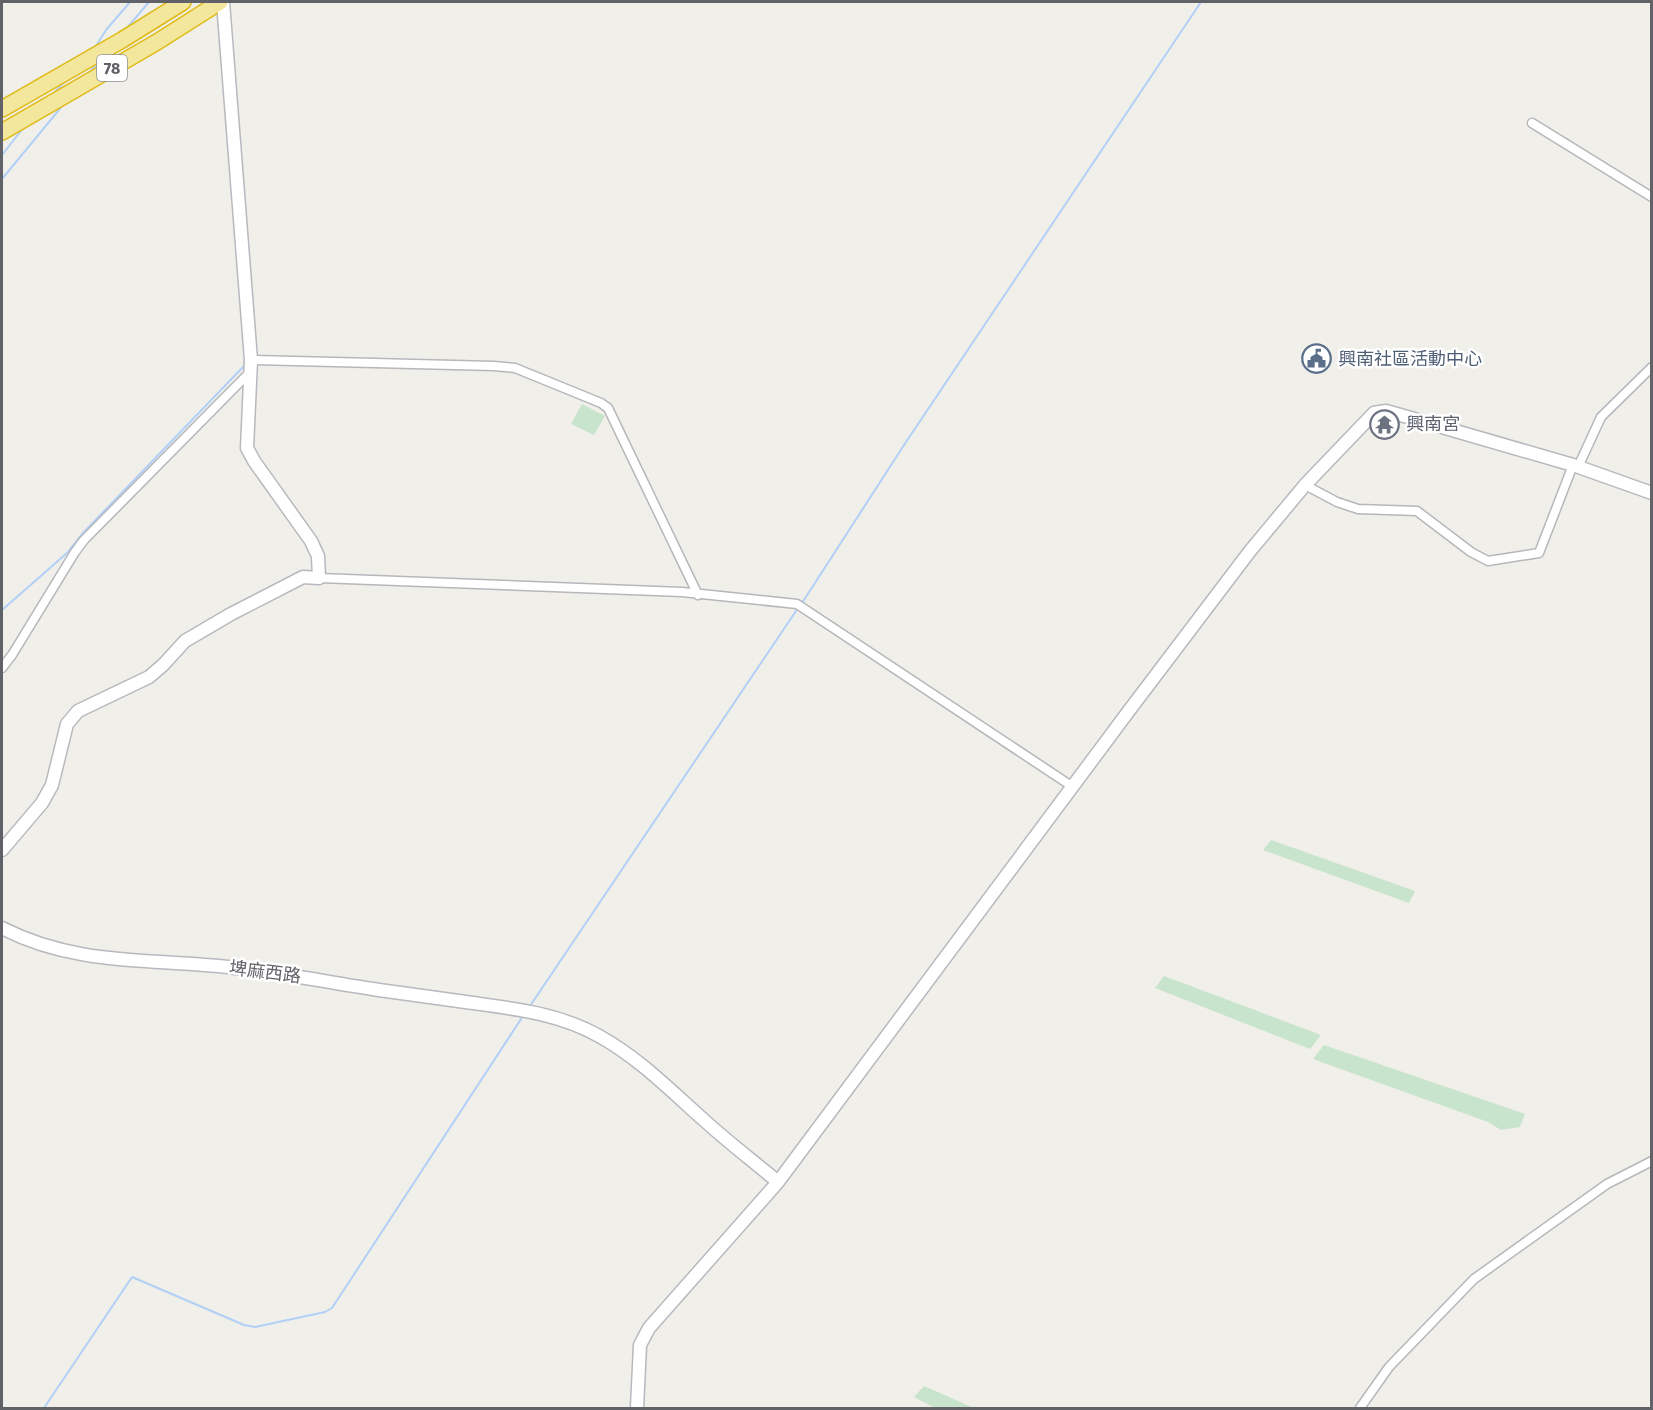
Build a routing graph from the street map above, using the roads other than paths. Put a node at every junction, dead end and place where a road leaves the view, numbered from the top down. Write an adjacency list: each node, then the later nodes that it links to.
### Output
1 (183, 2): 3 (highway, 78)
2 (222, 2): 5 (highway, 78); 7 (street)
3 (2, 109)
4 (1532, 123): 6 (street)
5 (2, 132)
6 (1652, 196)
7 (251, 365): 12 (street); 13 (street); 14 (street)
8 (1652, 367): 9 (street)
9 (1575, 466): 10 (street); 10 (street); 11 (street)
10 (1305, 485): 15 (street)
11 (1652, 492)
12 (319, 578): 13 (street); 16 (street)
13 (698, 595): 15 (street)
14 (2, 668)
15 (1073, 787): 19 (street)
16 (2, 850)
17 (2, 928): 19 (street, 埤麻西路)
18 (1652, 1161): 21 (street)
19 (778, 1182): 20 (street)
20 (637, 1408)
21 (1360, 1408)

